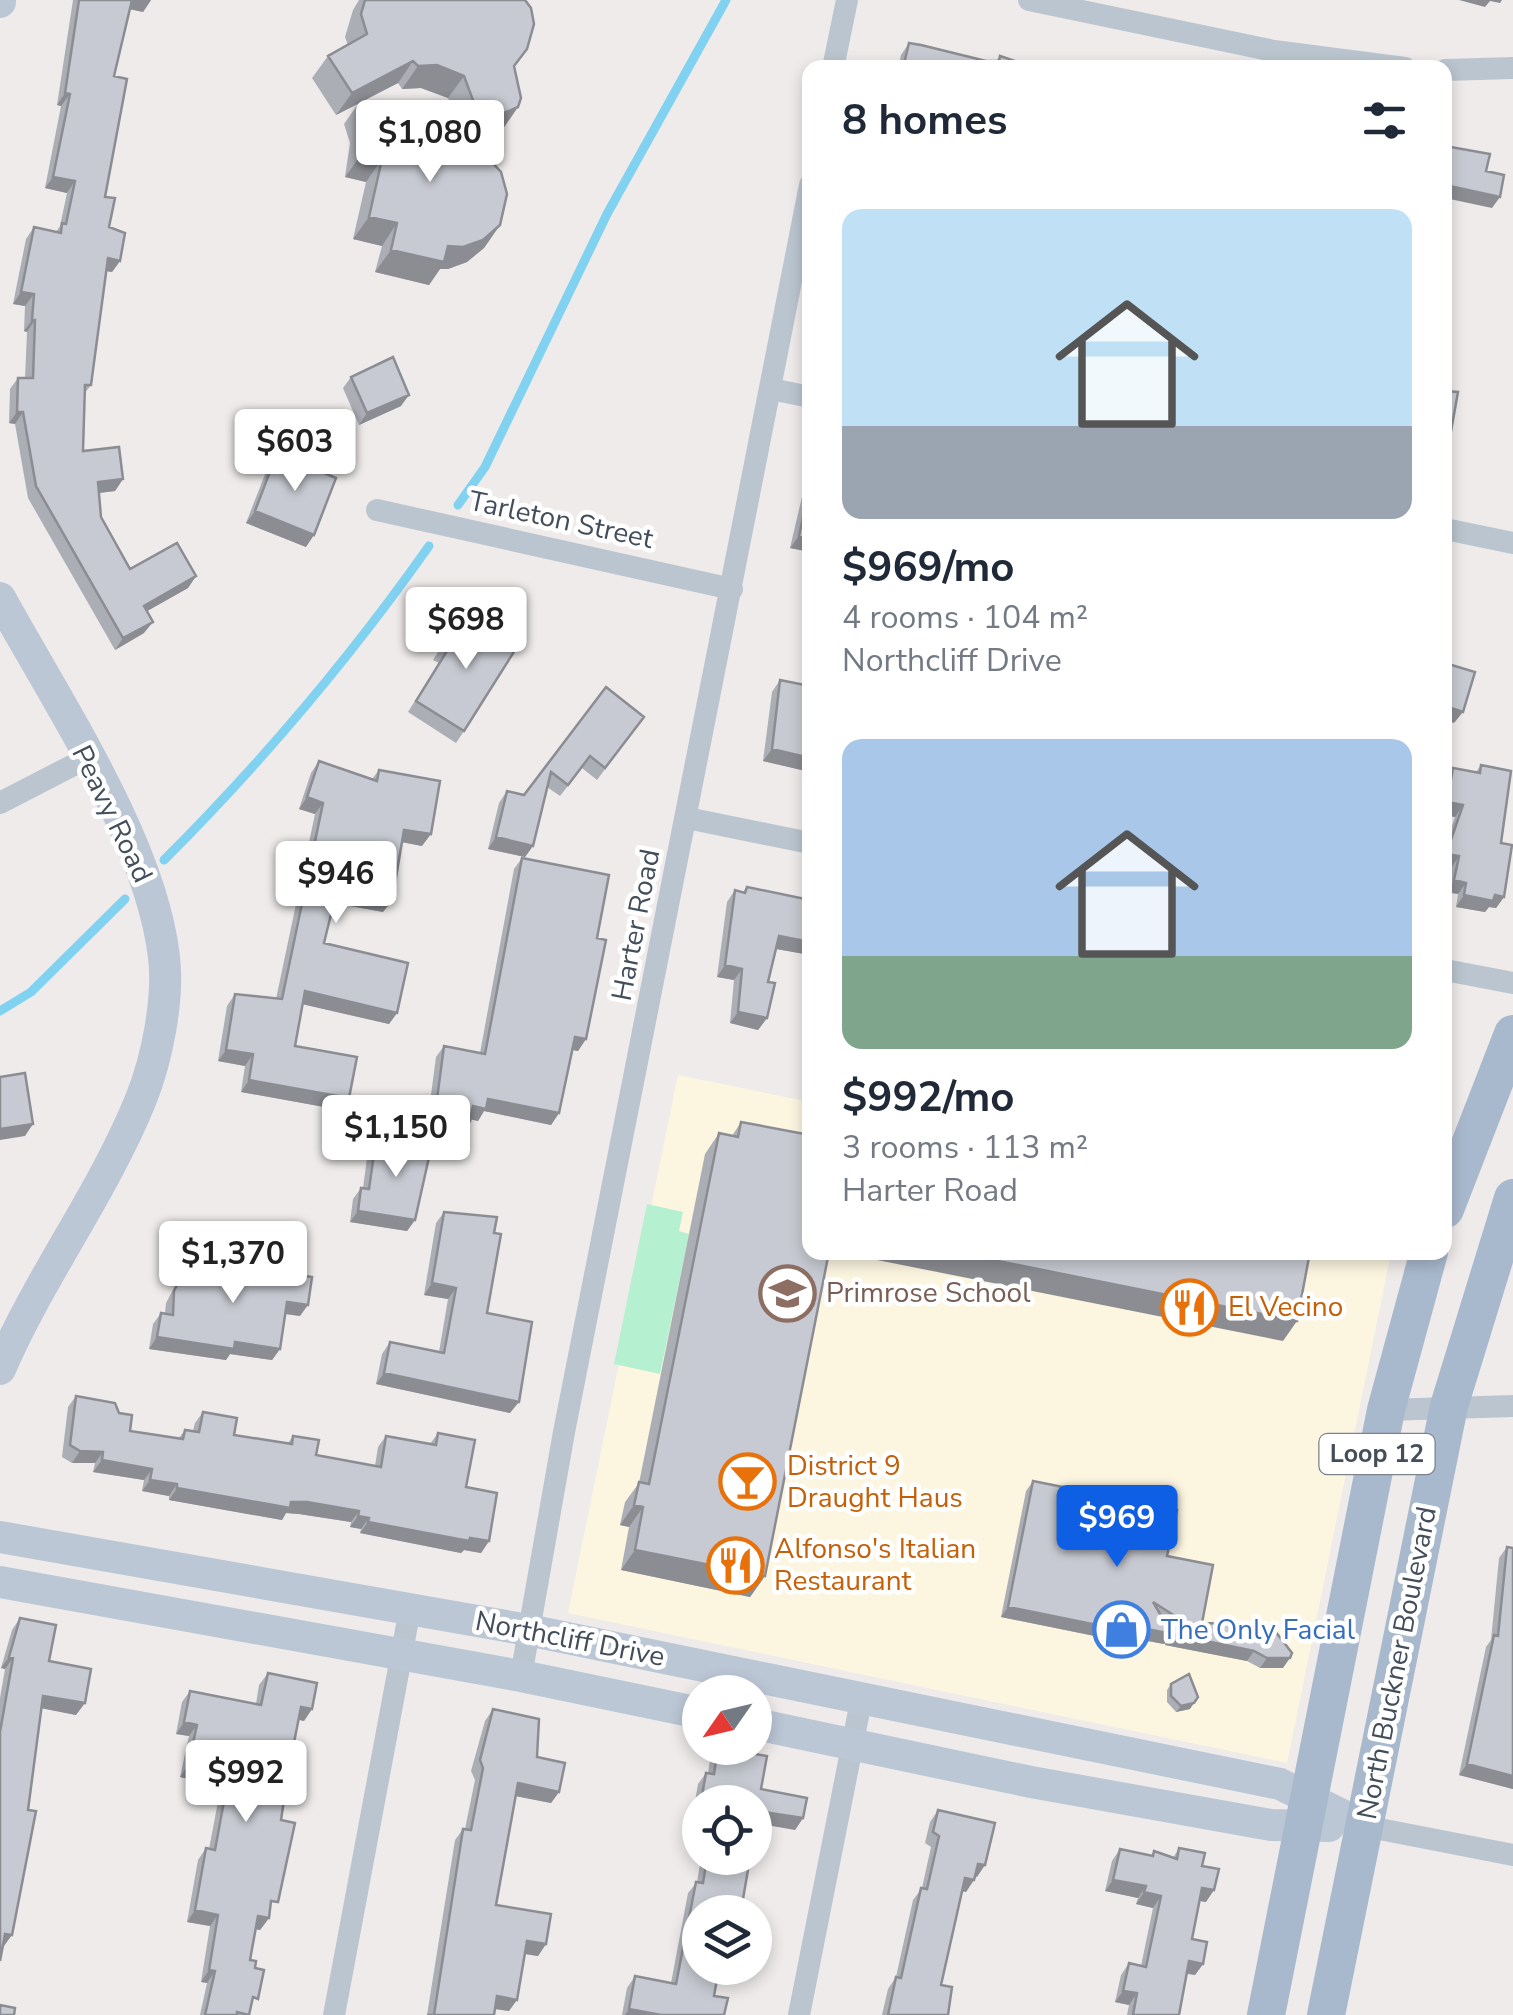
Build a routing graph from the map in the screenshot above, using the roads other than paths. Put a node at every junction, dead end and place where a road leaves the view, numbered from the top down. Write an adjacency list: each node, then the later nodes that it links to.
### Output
1 (846, 0): 3 (street)
2 (1029, 0): 4 (street)
3 (835, 60)
4 (1340, 60)
5 (1513, 68): 6 (street)
6 (1452, 70)
7 (802, 227): 8 (street, Harter Road)
8 (771, 389): 9 (street); 13 (street, Harter Road)
9 (802, 395)
10 (377, 510): 13 (street, Tarleton Street)
11 (1452, 530): 12 (street)
12 (1513, 543)
13 (732, 589): 17 (street, Harter Road)
14 (0, 598): 15 (street, Peavy Road)
15 (87, 758): 16 (street); 25 (street, Peavy Road)
16 (0, 803)
17 (687, 818): 18 (street); 32 (street, Harter Road)
18 (802, 841)
19 (1452, 971): 20 (street)
20 (1513, 983)
21 (1513, 1034): 22 (main road)
22 (1452, 1191)
23 (1513, 1198): 26 (main road, North Buckner Boulevard / Loop 12)
24 (1427, 1260): 28 (main road, Loop 12)
25 (0, 1369)
26 (1449, 1406): 27 (street); 28 (street); 40 (main road, North Buckner Boulevard / Loop 12)
27 (1513, 1406)
28 (1386, 1410): 39 (main road, Loop 12)
29 (0, 1537): 31 (street, Northcliff Drive)
30 (0, 1582): 33 (street, Northcliff Drive)
31 (410, 1609): 32 (street, Northcliff Drive); 33 (street)
32 (528, 1630): 34 (street, Harter Road); 35 (street, Northcliff Drive)
33 (404, 1656): 34 (street, Northcliff Drive); 42 (street)
34 (521, 1676): 36 (street, Northcliff Drive)
35 (862, 1696): 38 (street); 39 (street, Northcliff Drive)
36 (682, 1708)
37 (772, 1728): 38 (street, Northcliff Drive)
38 (854, 1746): 39 (street, Northcliff Drive); 43 (street)
39 (1304, 1811): 40 (street, Northcliff Drive); 44 (main road, Loop 12)
40 (1364, 1826): 41 (street, Northcliff Drive); 45 (main road, North Buckner Boulevard / Loop 12)
41 (1513, 1855)
42 (334, 2015)
43 (799, 2015)
44 (1266, 2015)
45 (1326, 2015)

